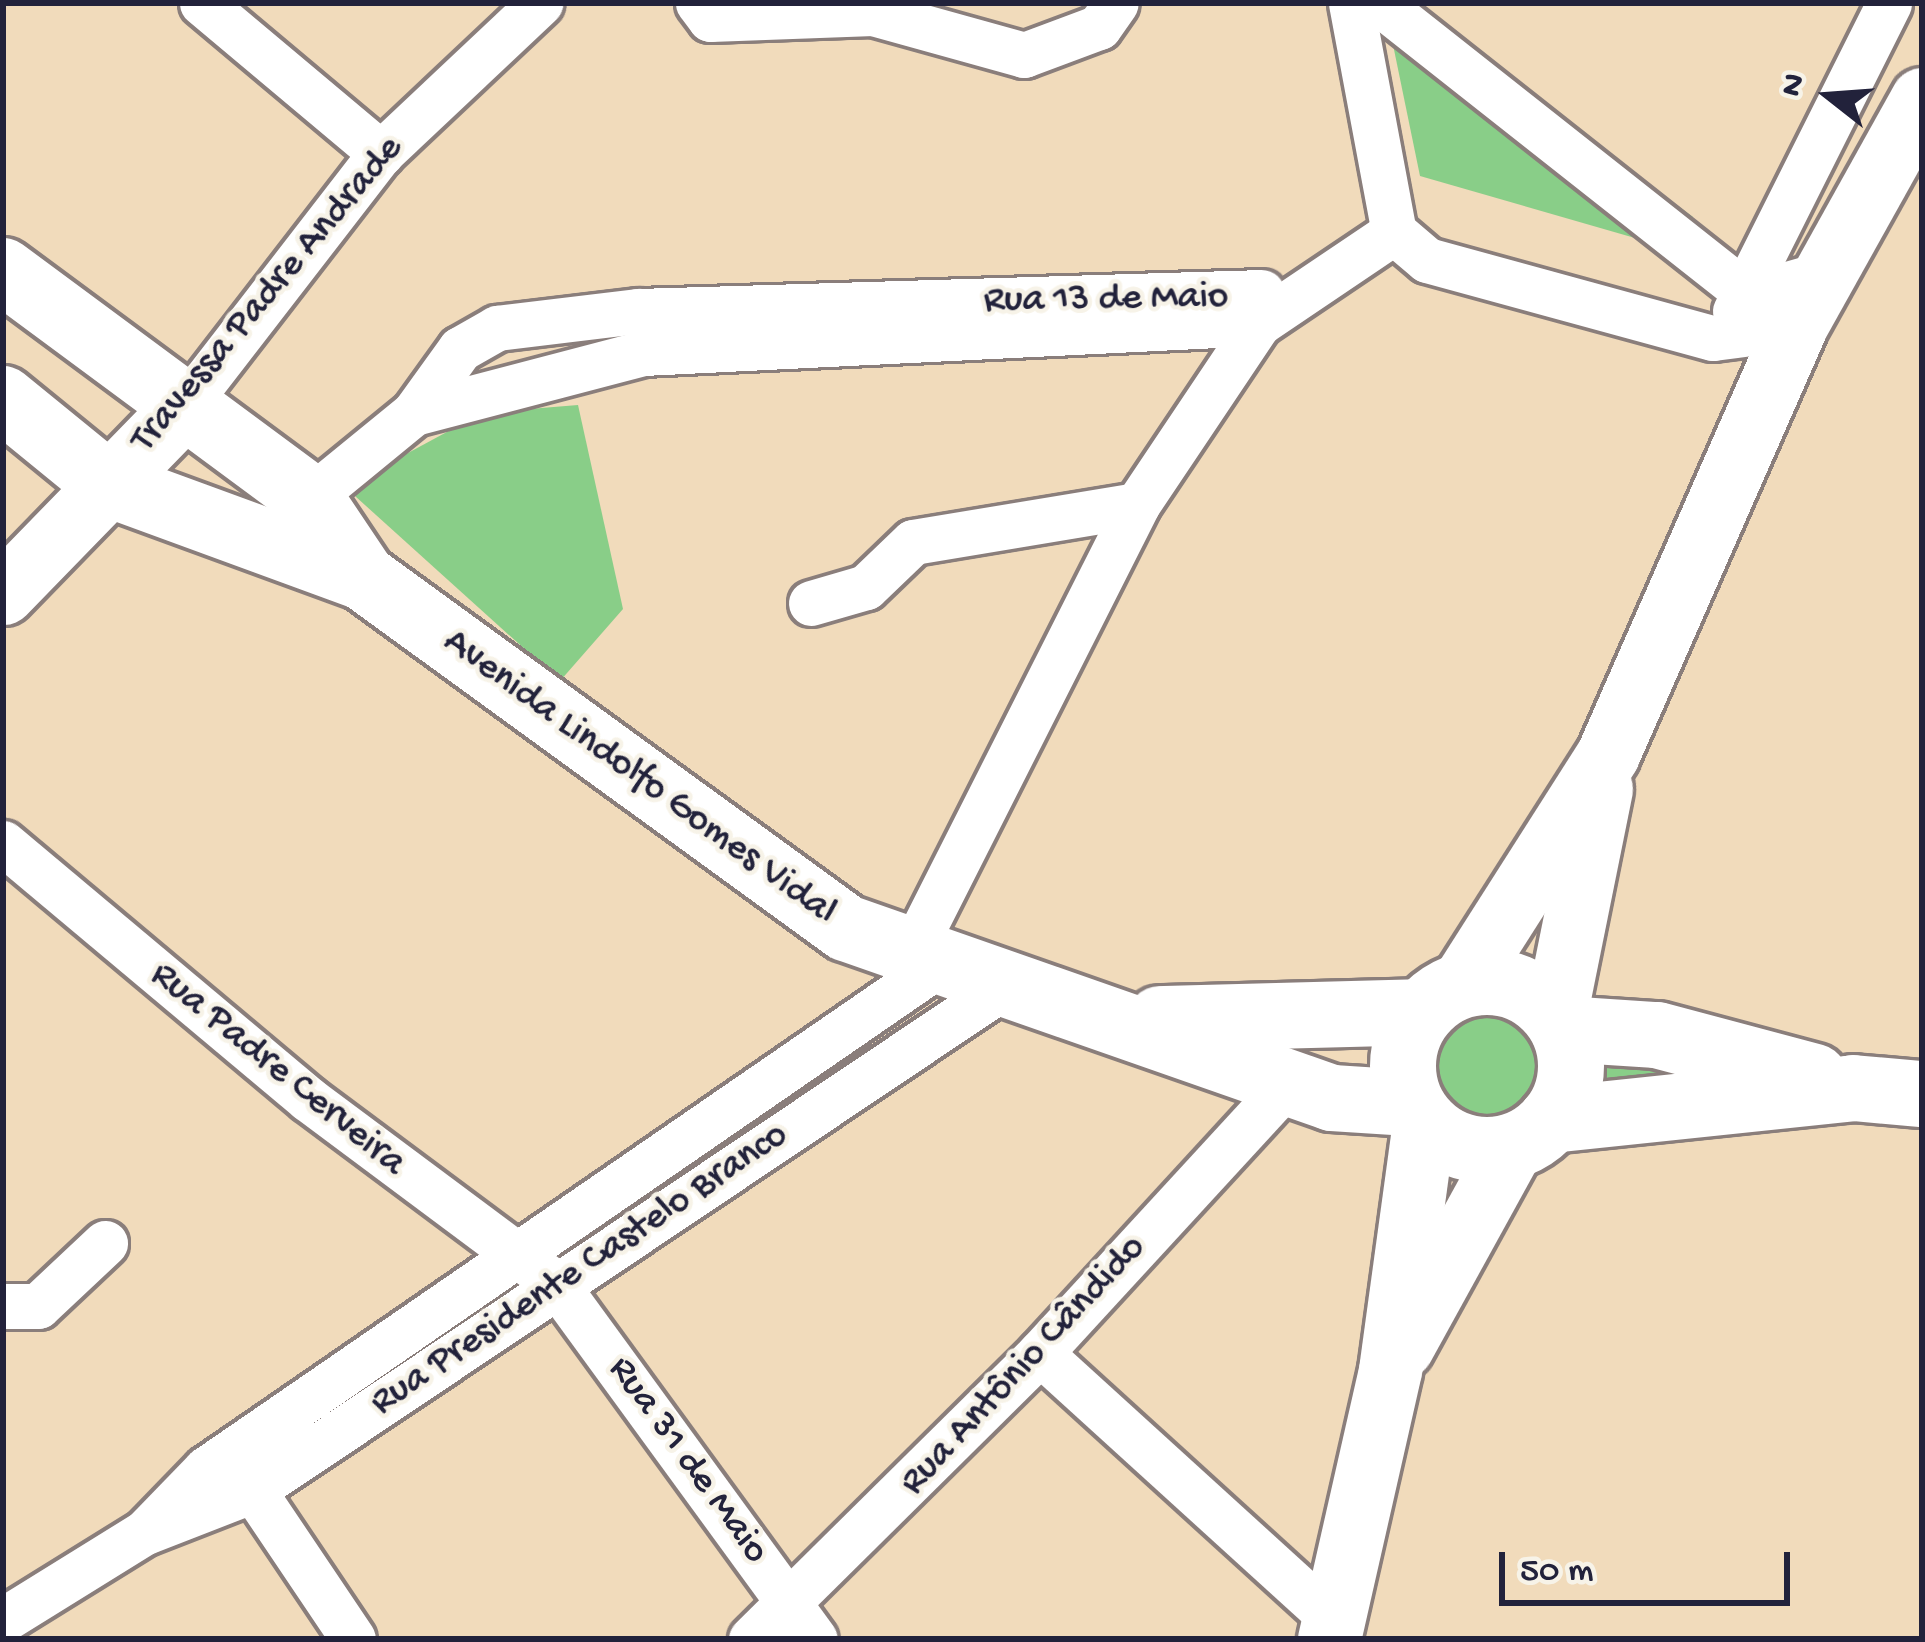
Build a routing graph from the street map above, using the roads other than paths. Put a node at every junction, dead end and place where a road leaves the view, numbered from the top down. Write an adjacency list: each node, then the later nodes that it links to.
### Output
1 (202, 3): 9 (street)
2 (540, 3): 9 (street, Travessa Padre Andrade)
3 (698, 3): 4 (street)
4 (1116, 3)
5 (1351, 3): 10 (street)
6 (1379, 3): 12 (street)
7 (1889, 3): 12 (street)
8 (1922, 99): 12 (main road)
9 (382, 154): 15 (street, Travessa Padre Andrade)
10 (1378, 246): 12 (street); 13 (street, Rua 13 de Maio)
11 (3, 272): 15 (main road, Avenida Lindolfo Gomes Vidal)
12 (1789, 299): 22 (main road)
13 (1254, 310): 17 (street, Rua 13 de Maio); 18 (street)
14 (3, 399): 16 (main road, Avenida Lindolfo Gomes Vidal)
15 (186, 405): 16 (main road, Travessa Padre Andrade); 17 (main road, Avenida Lindolfo Gomes Vidal)
16 (106, 483): 19 (main road, Avenida Lindolfo Gomes Vidal); 20 (main road, Travessa Padre Andrade)
17 (310, 498): 19 (main road, Avenida Lindolfo Gomes Vidal)
18 (1136, 505): 21 (street); 24 (street)
19 (363, 578): 24 (main road, Avenida Lindolfo Gomes Vidal)
20 (3, 593)
21 (811, 603)
22 (1608, 754): 26 (main road); 28 (main road)
23 (4, 845): 35 (street, Rua Padre Cerveira)
24 (928, 956): 25 (main road, Avenida Lindolfo Gomes Vidal); 35 (street, Rua Presidente Castelo Branco)
25 (1005, 986): 27 (main road, Avenida Lindolfo Gomes Vidal); 35 (street, Rua Presidente Castelo Branco)
26 (1442, 998): 27 (main road, Avenida Lindolfo Gomes Vidal); 28 (main road); 32 (main road)
27 (1132, 1020): 29 (main road, Avenida Lindolfo Gomes Vidal)
28 (1559, 1023): 30 (main road); 33 (main road)
29 (1288, 1084): 32 (main road, Avenida Lindolfo Gomes Vidal); 37 (street, Rua Antônio Cândido)
30 (1853, 1088): 31 (main road); 33 (main road)
31 (1922, 1094)
32 (1417, 1113): 33 (main road); 38 (main road)
33 (1532, 1134): 38 (main road)
34 (105, 1243): 36 (street)
35 (539, 1273): 39 (street, Rua Presidente Castelo Branco); 40 (street, Rua Presidente Castelo Branco); 42 (street, Rua 31 de Maio)
36 (3, 1306)
37 (1040, 1353): 42 (street, Rua Antônio Cândido); 43 (street)
38 (1390, 1370): 43 (main road)
39 (253, 1490): 40 (street, Rua Presidente Castelo Branco); 44 (street)
40 (145, 1532): 41 (street, Rua Presidente Castelo Branco)
41 (3, 1620)
42 (804, 1623): 45 (street, Rua Antônio Cândido)
43 (1332, 1630)
44 (353, 1639)
45 (751, 1639)

